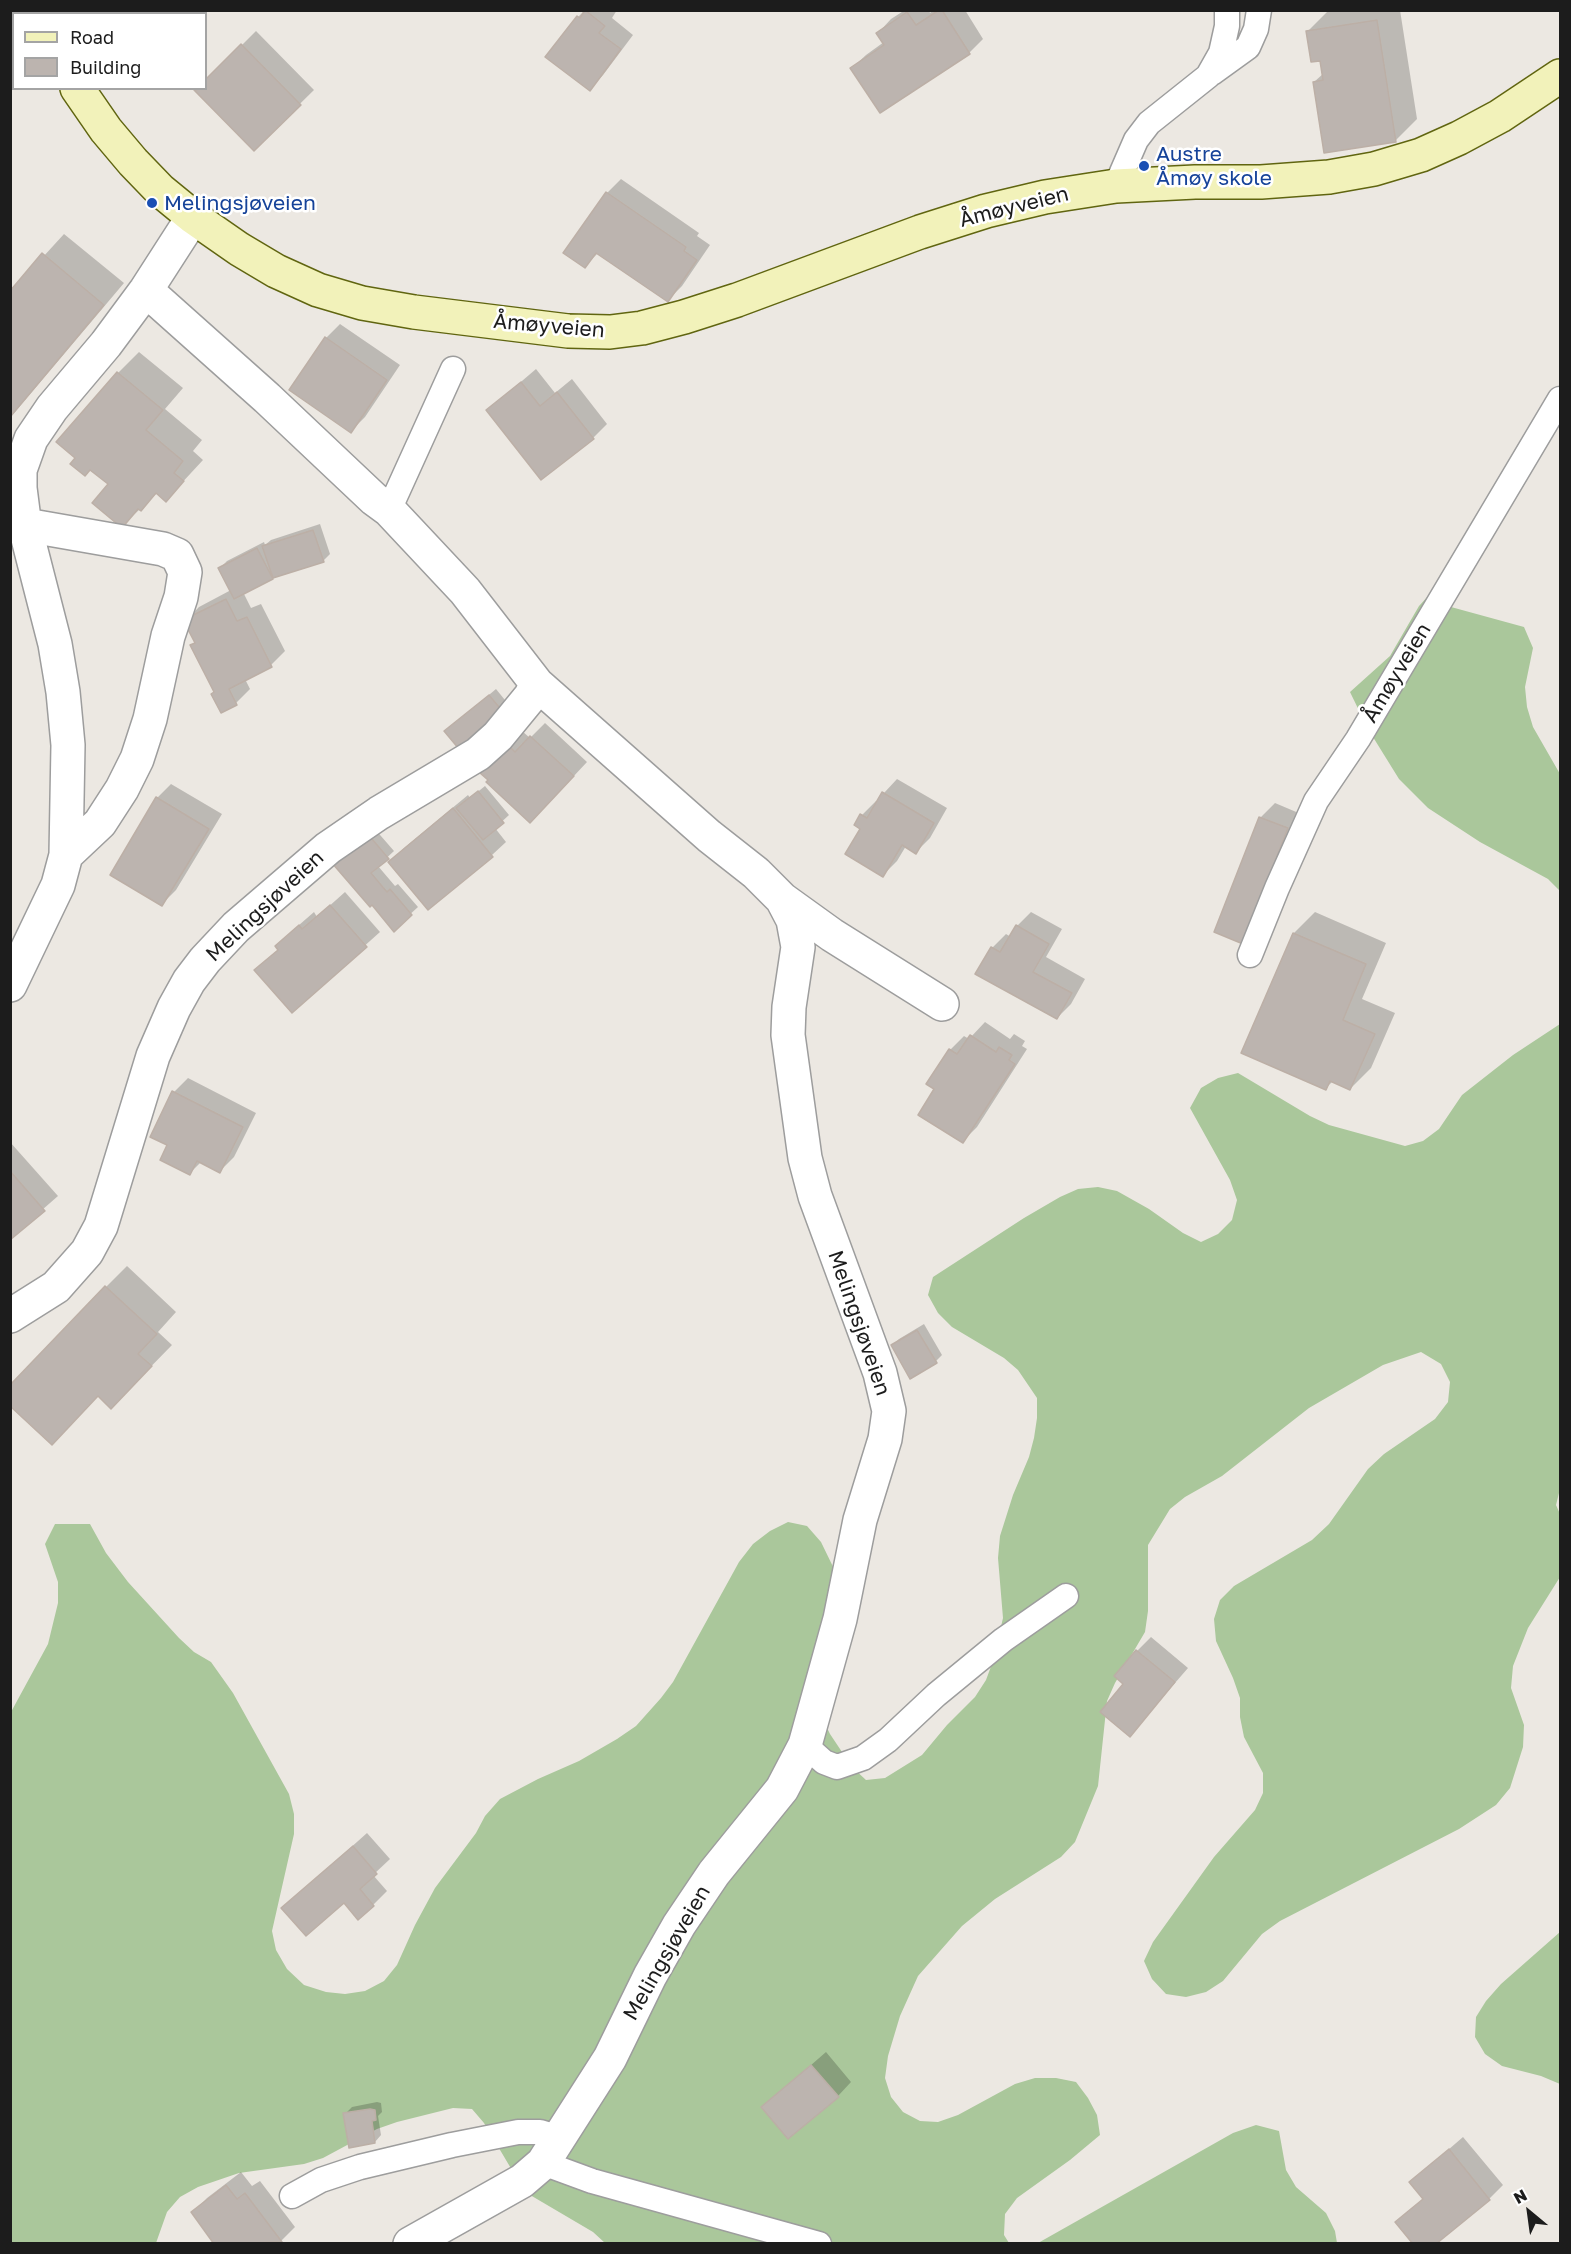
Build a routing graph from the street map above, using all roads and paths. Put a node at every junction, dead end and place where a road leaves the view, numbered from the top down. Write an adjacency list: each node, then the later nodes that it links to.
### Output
1 (1227, 10): 3 (lane)
2 (1259, 10): 3 (lane)
3 (1208, 76): 6 (lane)
4 (1560, 76): 6 (main road, Åmøyveien)
5 (78, 90): 7 (main road, Åmøyveien)
6 (1116, 186): 7 (main road, Åmøyveien)
7 (193, 218): 8 (street)
8 (147, 290): 11 (street, Melingsjøveien); 12 (street)
9 (453, 369): 11 (lane)
10 (1560, 399): 16 (lane, Åmøyveien)
11 (389, 510): 13 (street, Melingsjøveien)
12 (25, 527): 14 (street); 14 (street)
13 (537, 684): 15 (street, Melingsjøveien); 19 (street, Melingsjøveien)
14 (66, 855): 17 (street)
15 (782, 899): 18 (street, Melingsjøveien); 21 (street, Melingsjøveien)
16 (1250, 955)
17 (10, 986)
18 (942, 1004)
19 (10, 1316)
20 (1066, 1596): 21 (lane)
21 (805, 1745): 22 (street, Melingsjøveien)
22 (552, 2151): 23 (lane); 24 (street, Melingsjøveien); 25 (lane)
23 (292, 2196)
24 (410, 2244)
25 (819, 2244)

